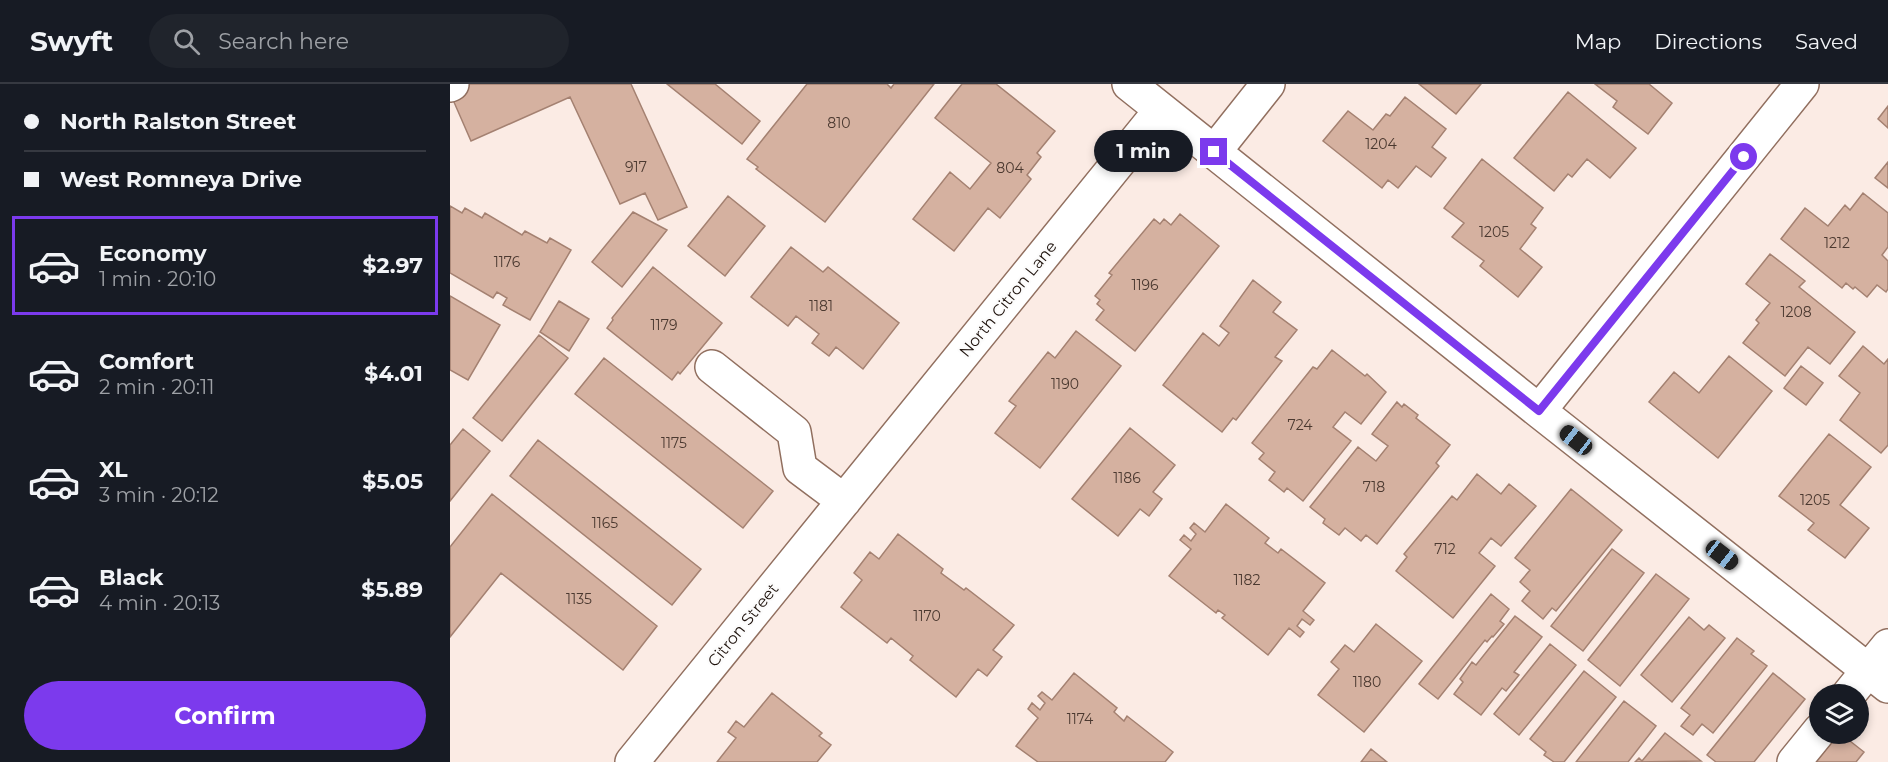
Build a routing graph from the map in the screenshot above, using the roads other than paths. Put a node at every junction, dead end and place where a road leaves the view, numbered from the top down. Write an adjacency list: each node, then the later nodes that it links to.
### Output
1 (1129, 84): 4 (street)
2 (1268, 84): 5 (street)
3 (1802, 84): 7 (street)
4 (1161, 110): 5 (street); 8 (street, North Citron Lane)
5 (1214, 152): 7 (street)
6 (712, 367): 8 (street)
7 (1539, 411): 9 (street)
8 (850, 494): 12 (street, Citron Street)
9 (1882, 667): 10 (street)
10 (1861, 684)
11 (1809, 744): 13 (street)
12 (632, 762)
13 (1794, 762)

